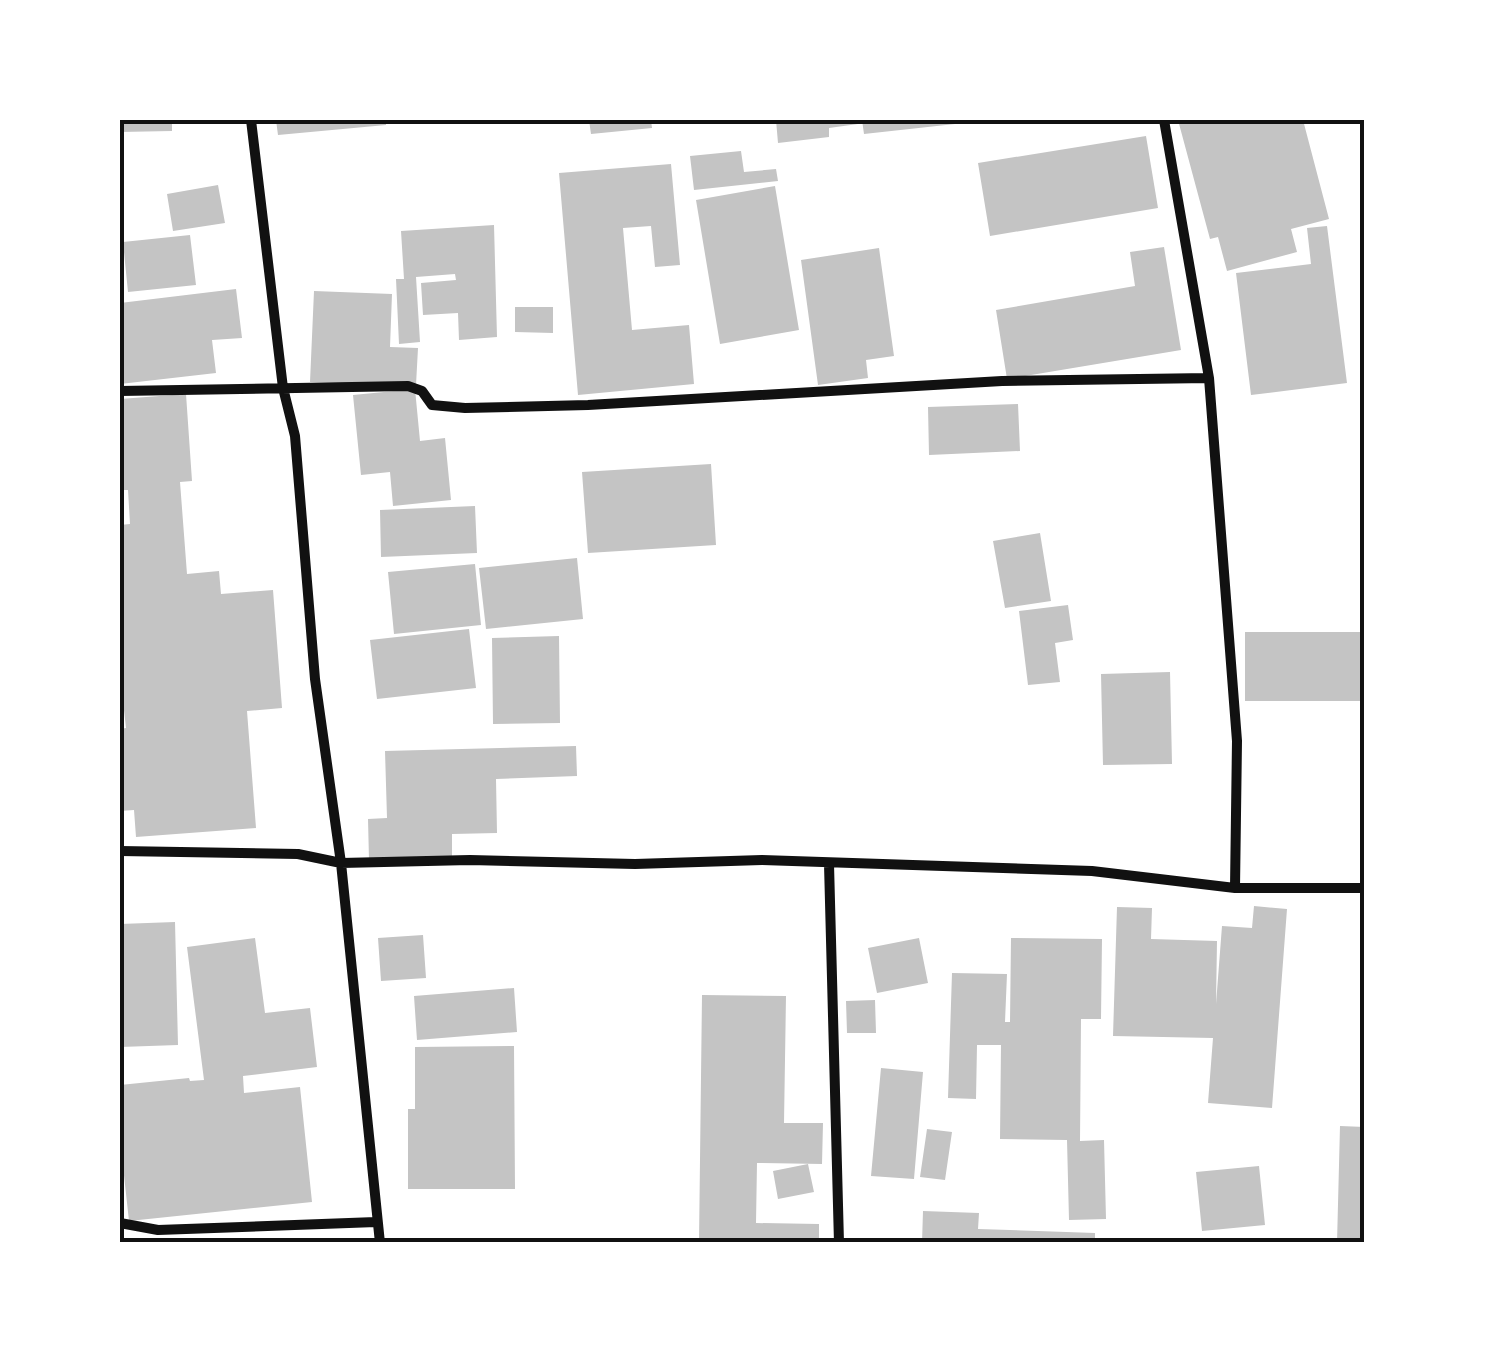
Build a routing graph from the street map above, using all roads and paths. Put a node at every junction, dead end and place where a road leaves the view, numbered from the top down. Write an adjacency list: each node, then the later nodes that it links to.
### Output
1 (252, 120): 4 (street)
2 (1164, 120): 3 (street)
3 (1209, 378): 4 (street); 9 (street)
4 (283, 388): 5 (street); 7 (street)
5 (120, 391)
6 (120, 851): 7 (street)
7 (341, 863): 8 (street); 12 (street)
8 (828, 864): 9 (street); 14 (street)
9 (1235, 888): 10 (street)
10 (1365, 888)
11 (120, 1222): 12 (street)
12 (376, 1222): 13 (street)
13 (380, 1243)
14 (839, 1243)

